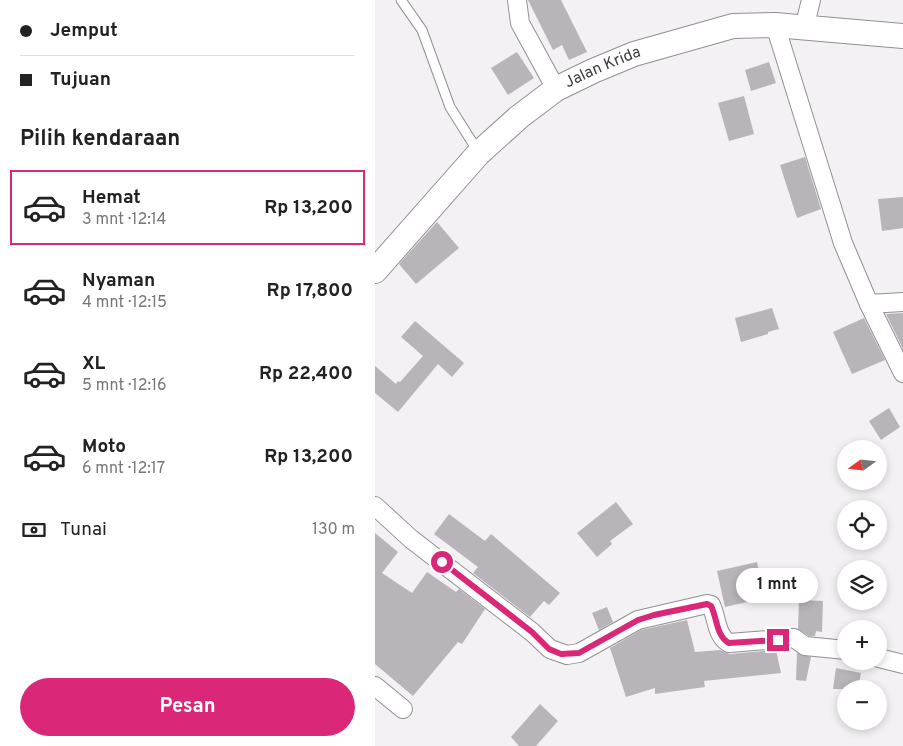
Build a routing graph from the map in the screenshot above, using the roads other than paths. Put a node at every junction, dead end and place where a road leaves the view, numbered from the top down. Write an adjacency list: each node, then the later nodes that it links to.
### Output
1 (401, 0): 8 (lane)
2 (517, 0): 7 (street)
3 (811, 0): 5 (street)
4 (775, 25): 5 (street, Jalan Krida); 7 (street, Jalan Krida); 11 (street)
5 (804, 28): 6 (street, Jalan Krida)
6 (903, 36)
7 (556, 89): 8 (street, Jalan Krida)
8 (479, 153): 9 (street, Jalan Krida)
9 (375, 271)
10 (903, 302): 11 (street)
11 (869, 304): 12 (street)
12 (903, 373)
13 (375, 506): 14 (street)
14 (837, 649)
15 (887, 660): 16 (street)
16 (903, 664)
17 (375, 686): 18 (street)
18 (403, 709)

